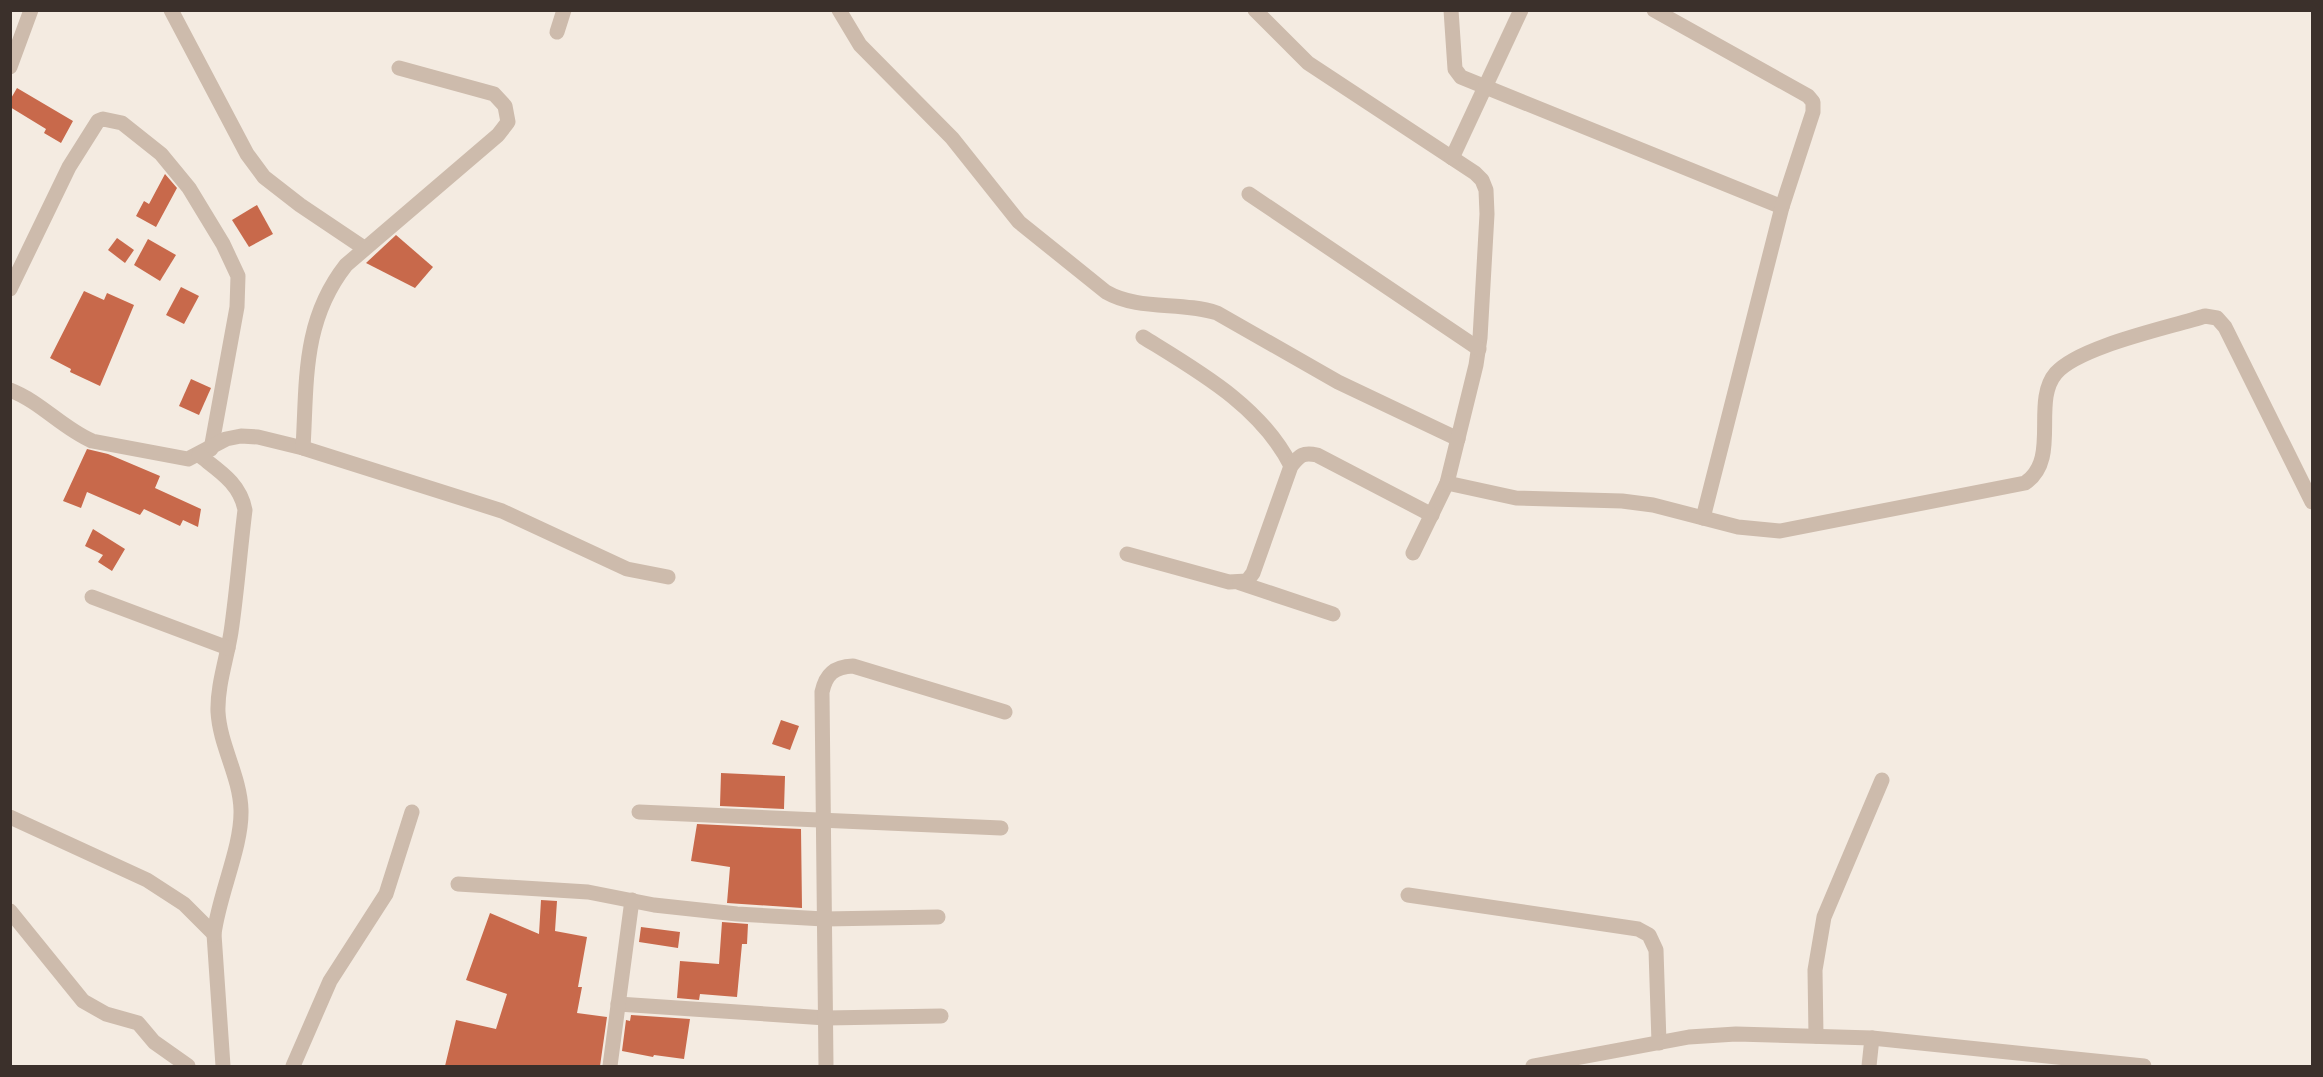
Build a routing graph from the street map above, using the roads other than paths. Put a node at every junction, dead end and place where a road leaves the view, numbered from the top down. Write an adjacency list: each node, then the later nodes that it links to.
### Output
1 (31, 10): 10 (street)
2 (171, 10): 17 (street)
3 (564, 10): 9 (street)
4 (839, 10): 22 (street)
5 (1255, 10): 14 (street)
6 (1451, 10): 13 (street)
7 (1521, 10): 13 (street)
8 (1654, 10): 16 (street)
9 (557, 32)
10 (16, 35): 11 (street)
11 (10, 67)
12 (399, 68): 17 (street)
13 (1484, 88): 14 (street); 16 (street)
14 (1452, 158): 20 (street)
15 (1248, 194): 20 (street)
16 (1782, 207): 29 (street)
17 (364, 248): 23 (street)
18 (10, 289): 24 (street)
19 (1143, 337): 25 (street)
20 (1479, 349): 22 (street)
21 (10, 390): 24 (street)
22 (1458, 439): 26 (street)
23 (303, 448): 24 (street); 32 (street)
24 (205, 452): 36 (street)
25 (1292, 466): 28 (street); 33 (street)
26 (1447, 483): 28 (street); 29 (street)
27 (2313, 502): 29 (street)
28 (1432, 515): 30 (street)
29 (1703, 518)
30 (1413, 553)
31 (1127, 554): 33 (street)
32 (669, 577)
33 (1240, 583): 35 (street)
34 (92, 597): 36 (street)
35 (1333, 614)
36 (228, 648): 50 (street)
37 (1005, 712): 42 (street)
38 (1882, 780): 54 (street)
39 (412, 812): 60 (street)
40 (639, 812): 42 (street)
41 (10, 817): 50 (street)
42 (823, 822): 43 (street); 49 (street)
43 (1001, 828)
44 (458, 884): 46 (street)
45 (1408, 896): 56 (street)
46 (632, 900): 49 (street); 51 (street)
47 (10, 912): 58 (street)
48 (938, 917): 49 (street)
49 (824, 919): 53 (street)
50 (214, 934): 59 (street)
51 (618, 1004): 53 (street); 61 (street)
52 (941, 1016): 53 (street)
53 (826, 1018): 62 (street)
54 (1816, 1036): 55 (street); 56 (street)
55 (1872, 1038): 57 (street); 64 (street)
56 (1659, 1043): 63 (street)
57 (2030, 1060): 65 (street)
58 (188, 1066)
59 (223, 1066)
60 (293, 1066)
61 (610, 1066)
62 (826, 1066)
63 (1533, 1066)
64 (1869, 1066)
65 (2144, 1066)

